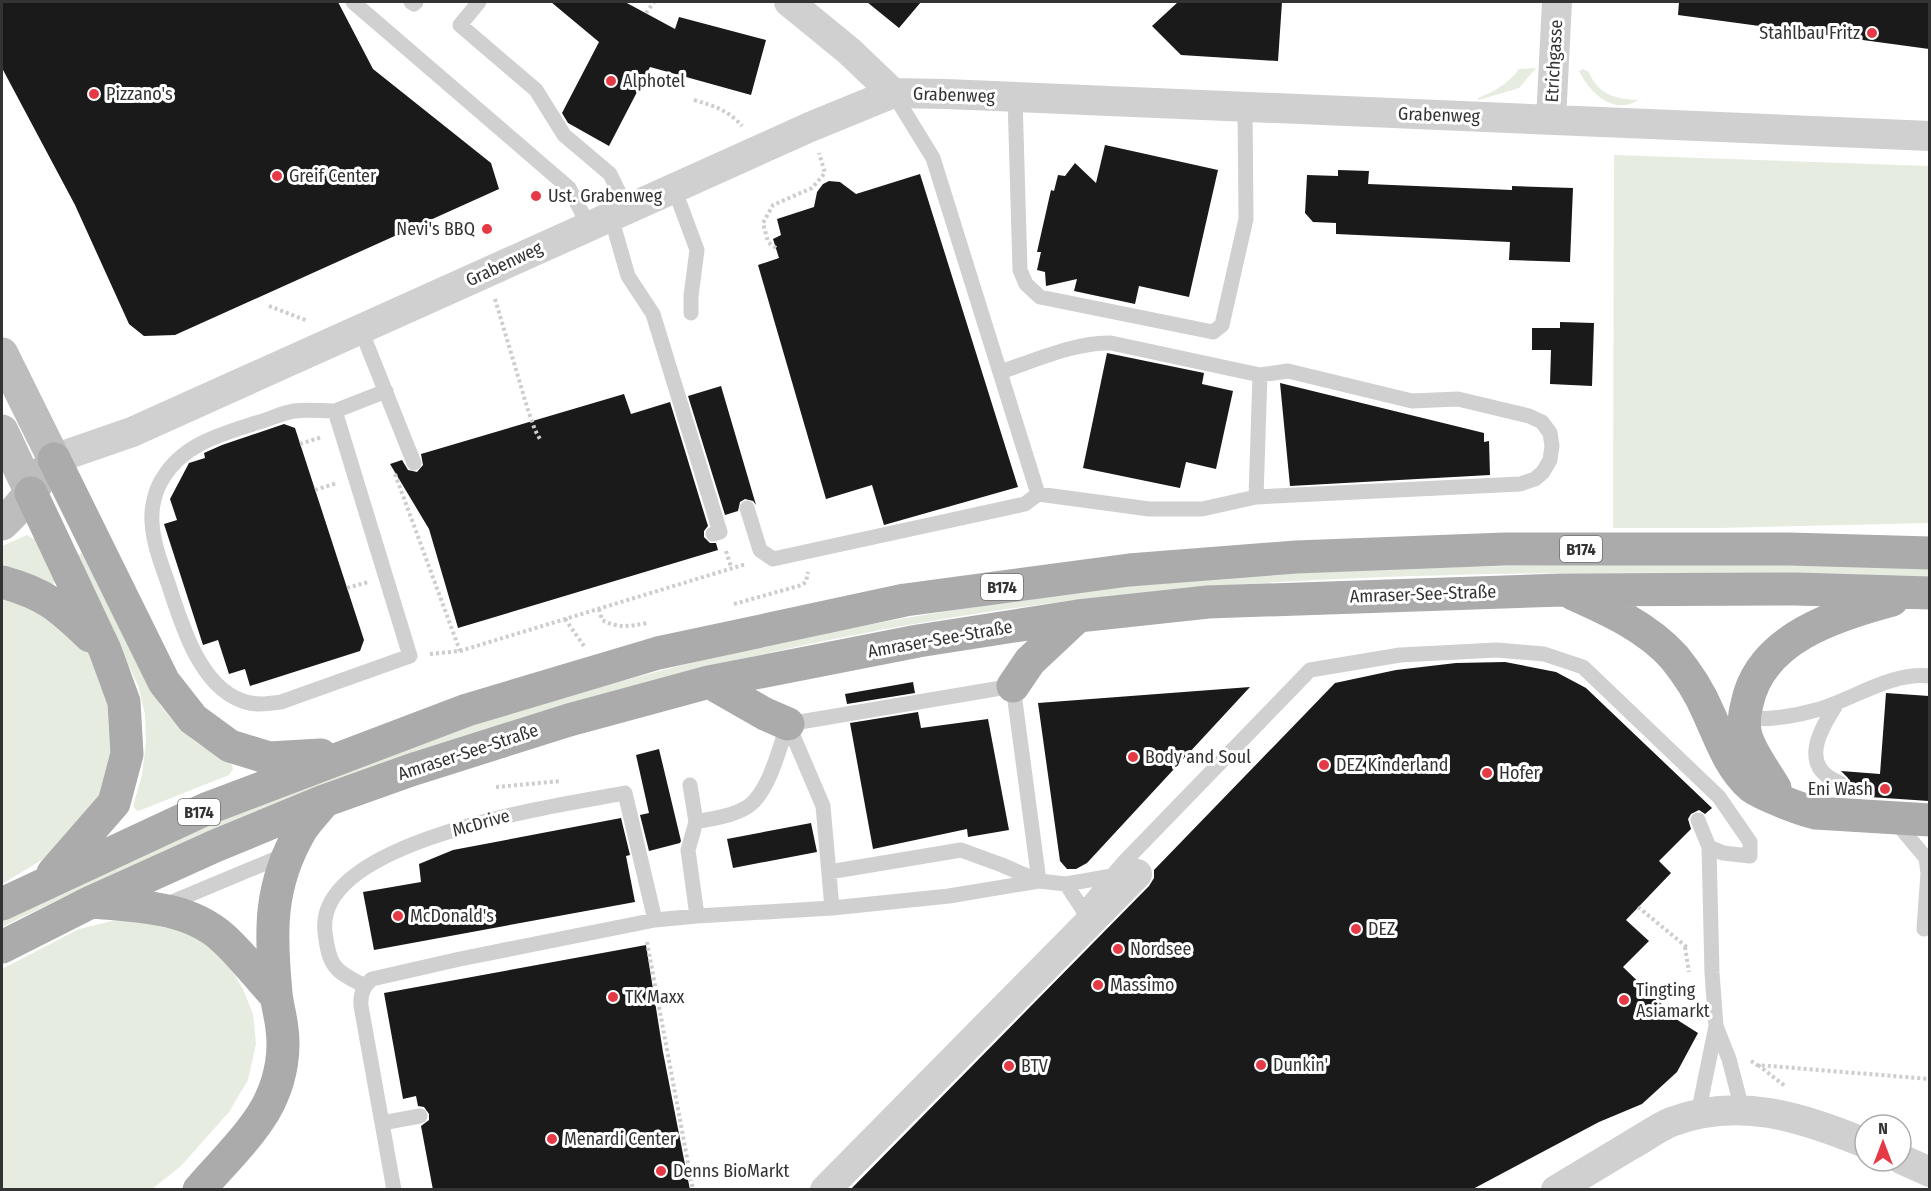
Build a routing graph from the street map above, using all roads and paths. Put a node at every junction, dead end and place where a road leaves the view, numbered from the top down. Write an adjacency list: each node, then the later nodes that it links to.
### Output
1 (353, 2): 18 (lane)
2 (411, 2): 3 (lane)
3 (416, 2)
4 (479, 2): 18 (lane)
5 (654, 2): 8 (path)
6 (789, 2): 9 (street)
7 (1557, 2): 13 (street, Etrichgasse)
8 (646, 13)
9 (893, 93): 10 (street, Grabenweg); 17 (street, Grabenweg); 26 (lane)
10 (1015, 97): 12 (street, Grabenweg); 12 (lane)
11 (694, 100): 14 (path)
12 (1245, 106): 13 (street, Grabenweg)
13 (1551, 120): 15 (street, Grabenweg)
14 (747, 132)
15 (1929, 136)
16 (819, 153): 19 (path)
17 (674, 188): 18 (street, Grabenweg); 22 (lane)
18 (609, 218): 24 (street, Grabenweg); 40 (lane)
19 (776, 248)
20 (494, 297): 31 (path)
21 (269, 306): 23 (path)
22 (692, 313)
23 (312, 322)
24 (361, 330): 28 (lane); 32 (street, Grabenweg)
25 (2, 354): 32 (main road)
26 (1000, 372): 27 (lane); 36 (lane)
27 (1260, 375): 37 (lane); 37 (lane)
28 (386, 391): 29 (lane); 33 (lane)
29 (335, 411): 55 (lane); 55 (lane)
30 (2, 432): 32 (main road); 35 (main road)
31 (541, 441)
32 (54, 459): 35 (main road); 63 (main road)
33 (414, 463)
34 (391, 464): 53 (path)
35 (17, 478): 39 (main road); 52 (main road)
36 (1038, 494): 37 (lane); 38 (lane)
37 (1256, 497)
38 (747, 508)
39 (2, 524)
40 (713, 534)
41 (1929, 553): 63 (main road, Amraser-See-Straße / B174)
42 (731, 567): 48 (path)
43 (808, 570): 47 (path)
44 (2, 582): 52 (main road)
45 (1563, 590): 46 (main road, Amraser-See-Straße / B174); 49 (main road, Amraser-See-Straße / B174); 60 (main road)
46 (1925, 593): 61 (main road)
47 (755, 598)
48 (598, 609): 50 (path); 51 (path)
49 (1078, 616): 57 (main road, Amraser-See-Straße / B174); 58 (main road)
50 (565, 619): 53 (path); 54 (path)
51 (651, 622)
52 (105, 650): 79 (main road)
53 (460, 651): 55 (path)
54 (588, 652)
55 (410, 656)
56 (1929, 676): 59 (lane)
57 (708, 682): 62 (main road); 69 (main road, Amraser-See-Straße / B174)
58 (1013, 686): 62 (lane); 78 (lane)
59 (1838, 702): 61 (lane); 65 (lane)
60 (1708, 710): 61 (lane); 68 (main road)
61 (1744, 718): 68 (main road)
62 (788, 724): 73 (lane); 76 (lane)
63 (359, 752): 79 (main road, Amraser-See-Straße / B174)
64 (570, 780): 67 (path)
65 (1840, 783)
66 (690, 785): 73 (lane)
67 (496, 787)
68 (1782, 800): 70 (main road)
69 (324, 801): 75 (main road); 81 (main road, Amraser-See-Straße / B174)
70 (1892, 818): 72 (main road); 89 (lane)
71 (1698, 820): 74 (lane)
72 (1929, 820)
73 (696, 822): 86 (lane)
74 (1709, 847): 77 (lane); 91 (lane)
75 (290, 853): 85 (lane); 93 (main road)
76 (829, 872): 78 (lane); 84 (lane)
77 (1124, 875): 80 (lane); 80 (lane); 109 (street)
78 (1039, 881): 80 (lane); 84 (lane)
79 (43, 883): 82 (main road, Amraser-See-Straße / B174)
80 (1066, 884)
81 (91, 902): 85 (main road); 90 (main road, Amraser-See-Straße / B174)
82 (2, 904)
83 (1638, 907): 91 (path)
84 (832, 908): 86 (lane)
85 (157, 909): 93 (main road)
86 (697, 916): 87 (lane)
87 (655, 920): 88 (lane); 92 (lane, McDrive)
88 (635, 924): 92 (lane); 108 (path)
89 (1924, 929)
90 (2, 947)
91 (1712, 953): 94 (lane)
92 (365, 986): 100 (lane)
93 (276, 996): 102 (main road)
94 (1716, 1026): 97 (lane); 98 (lane)
95 (1745, 1058): 96 (path)
96 (1929, 1079)
97 (1742, 1109): 98 (street); 101 (street)
98 (1698, 1114): 110 (street)
99 (420, 1116): 100 (lane)
100 (382, 1123): 107 (lane)
101 (1853, 1138)
102 (228, 1157): 105 (main road); 106 (main road)
103 (1913, 1165): 104 (street)
104 (1929, 1172)
105 (186, 1190)
106 (200, 1190)
107 (394, 1190)
108 (693, 1190)
109 (825, 1190)
110 (1556, 1190)

